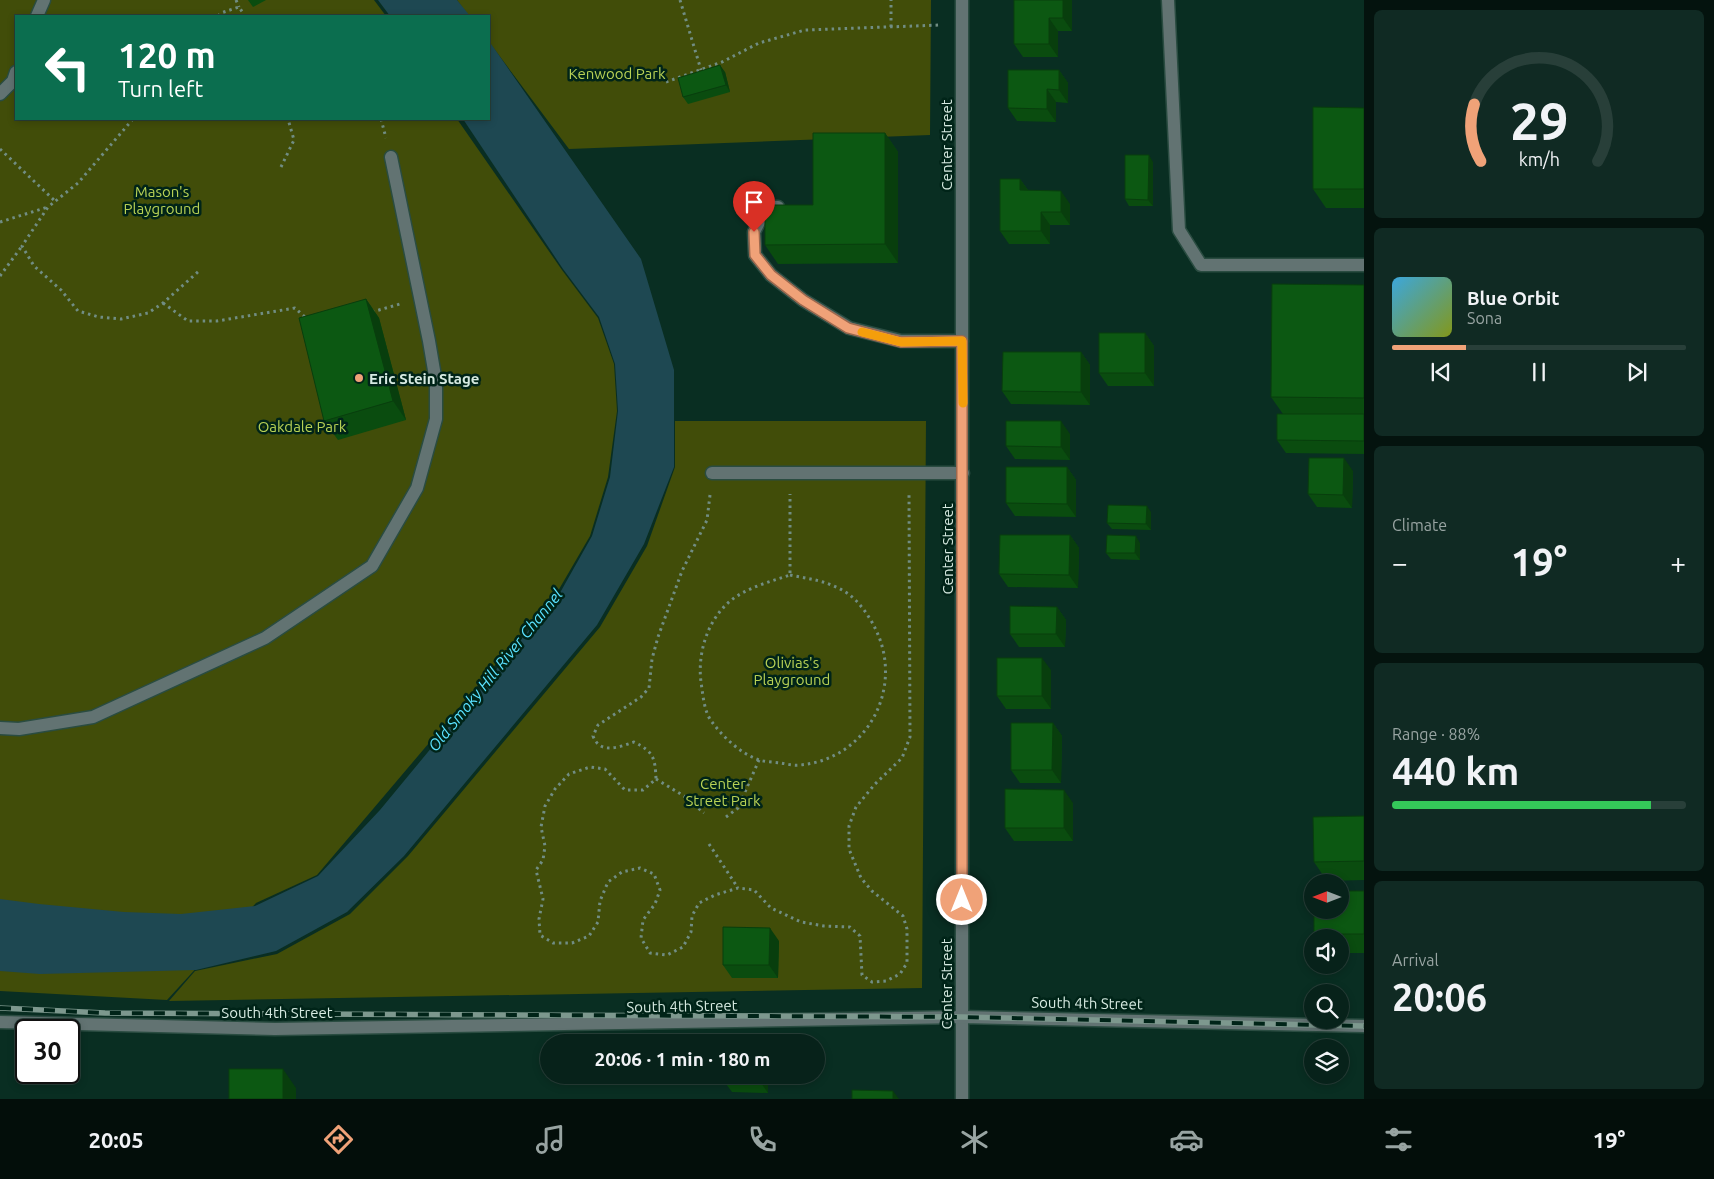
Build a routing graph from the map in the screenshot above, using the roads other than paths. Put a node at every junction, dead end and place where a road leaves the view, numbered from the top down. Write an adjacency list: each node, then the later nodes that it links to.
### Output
1 (44, 0): 4 (street)
2 (962, 0): 10 (street, Center Street)
3 (1168, 0): 9 (street)
4 (38, 15)
5 (15, 75): 6 (street)
6 (0, 94)
7 (391, 157): 13 (street)
8 (790, 208): 10 (street)
9 (1364, 265)
10 (962, 341): 12 (street, Center Street)
11 (712, 473): 12 (street)
12 (963, 473): 14 (street, Center Street)
13 (0, 728)
14 (962, 1017): 15 (street, South 4th Street); 16 (street, South 4th Street); 17 (street, Center Street)
15 (0, 1022)
16 (1364, 1026)
17 (962, 1099)

